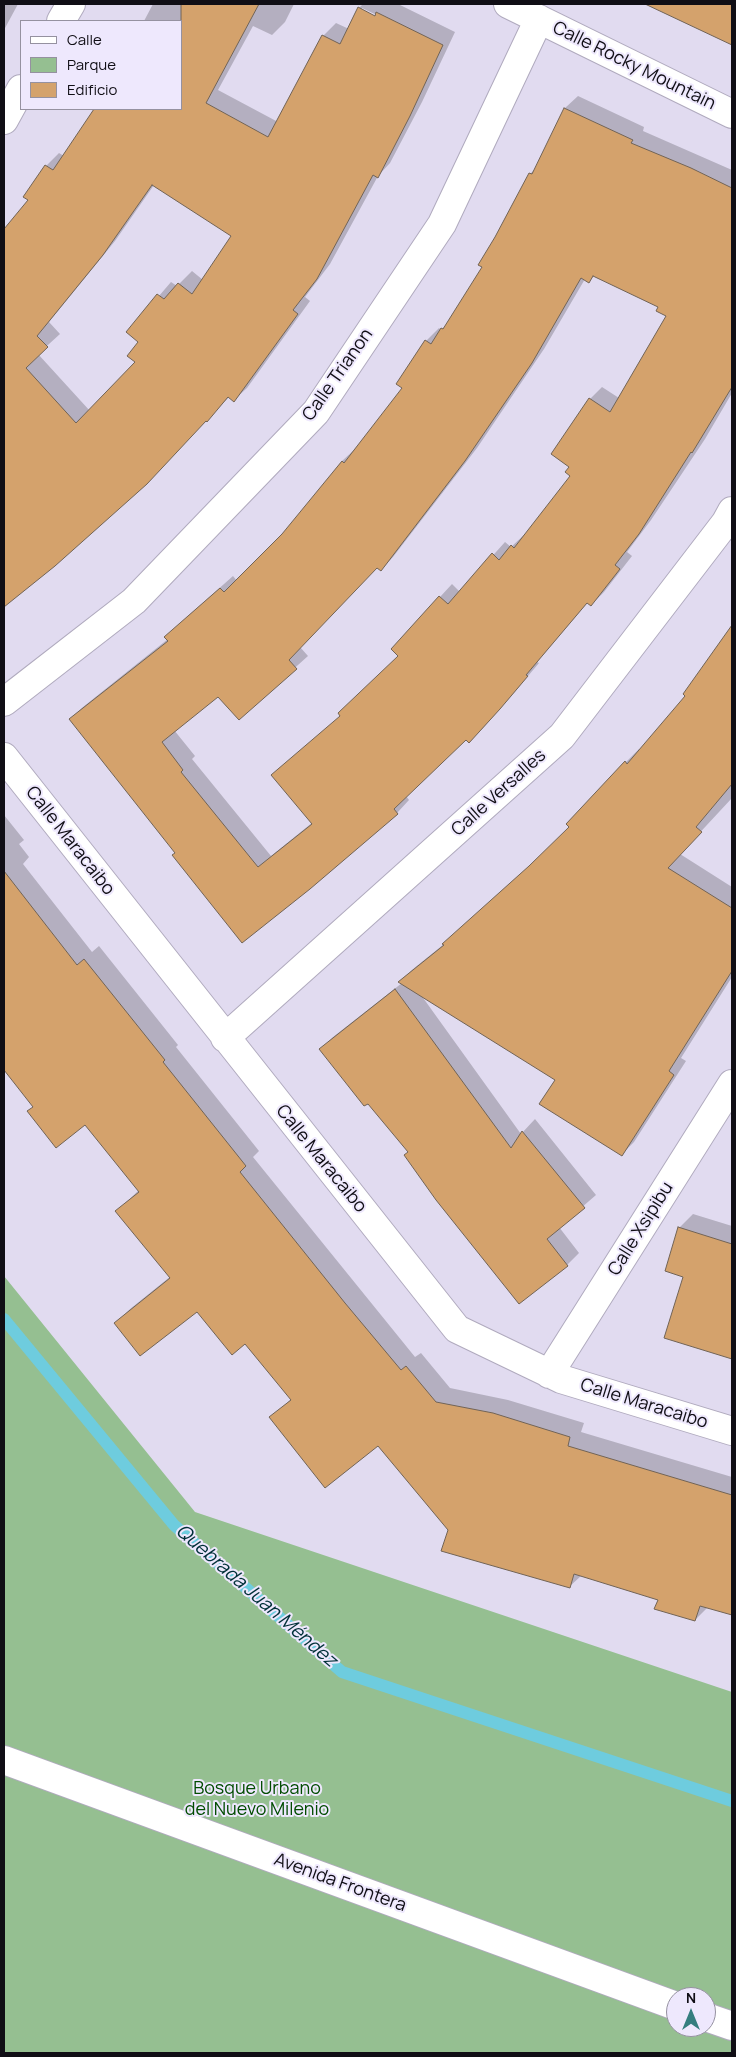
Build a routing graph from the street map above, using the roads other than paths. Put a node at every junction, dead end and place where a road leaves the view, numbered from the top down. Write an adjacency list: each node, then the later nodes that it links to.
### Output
1 (71, 4): 4 (street)
2 (508, 4): 3 (street, Calle Rocky Mountain)
3 (539, 19): 6 (street, Calle Rocky Mountain); 9 (street, Calle Trianon)
4 (62, 20)
5 (20, 91): 7 (street)
6 (732, 114)
7 (4, 120)
8 (732, 511): 11 (street, Calle Versalles)
9 (4, 702)
10 (4, 757): 11 (street, Calle Maracaibo)
11 (225, 1038): 13 (street, Calle Maracaibo)
12 (732, 1084): 13 (street, Calle Xsipibu)
13 (549, 1374): 14 (street, Calle Maracaibo)
14 (732, 1431)
15 (4, 1760): 16 (street, Avenida Frontera)
16 (666, 2002)
17 (716, 2020): 18 (street)
18 (732, 2026)

